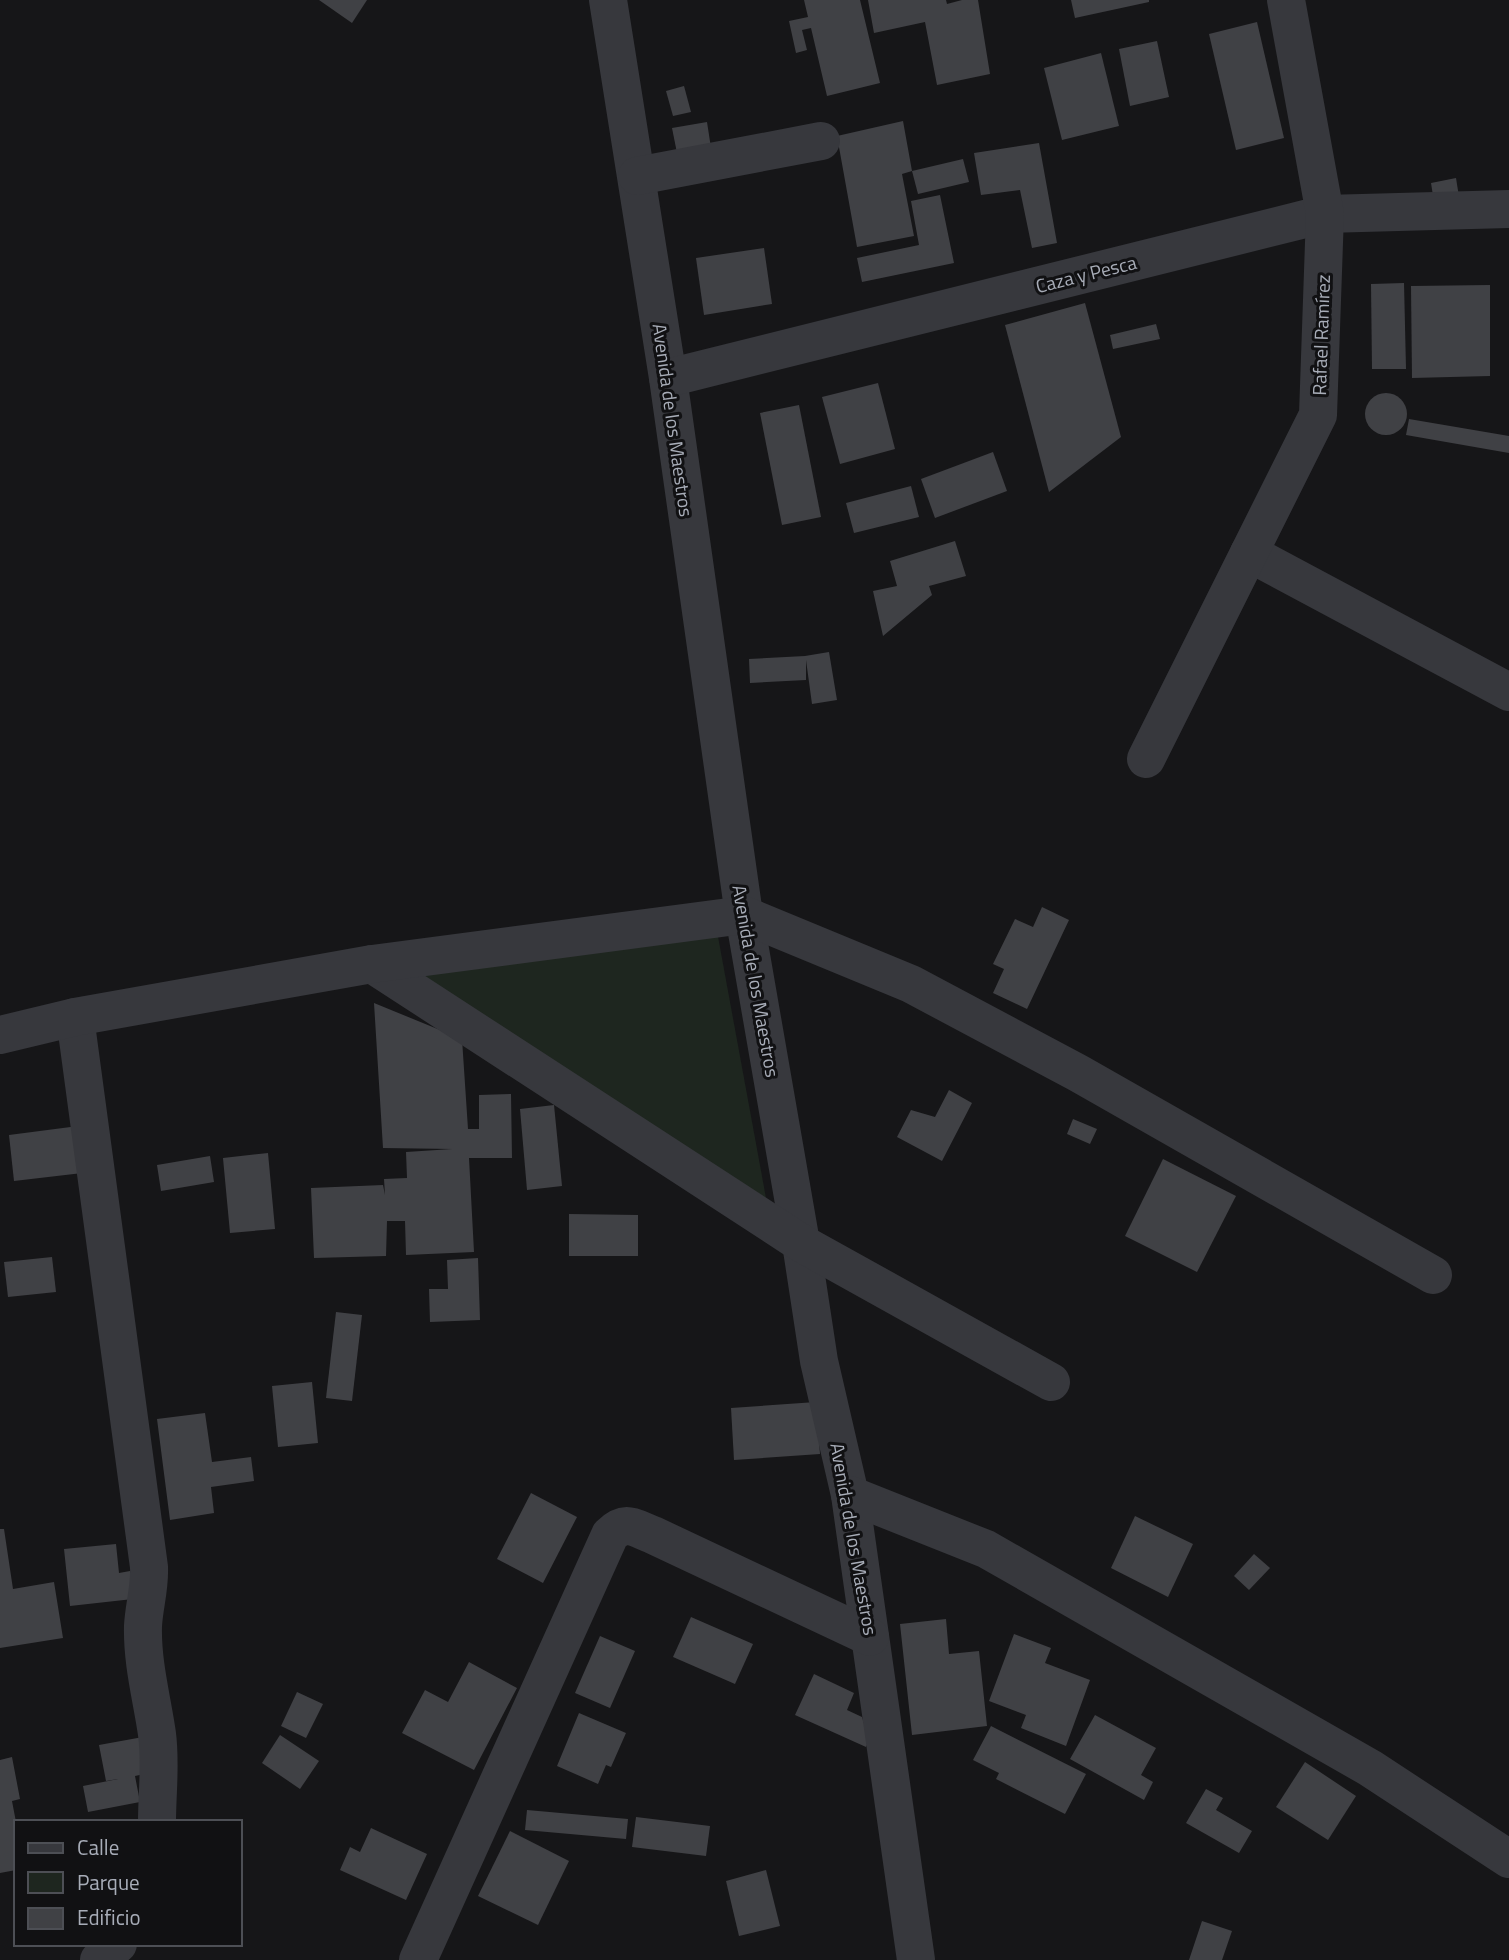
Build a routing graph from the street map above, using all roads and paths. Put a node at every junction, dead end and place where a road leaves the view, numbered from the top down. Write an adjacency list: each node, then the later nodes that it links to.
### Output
1 (608, 0): 4 (street, Avenida de los Maestros)
2 (1286, 0): 6 (street, Rafael Ramírez)
3 (821, 141): 4 (street)
4 (637, 176): 7 (street, Avenida de los Maestros)
5 (1509, 209): 6 (street, Caza y Pesca)
6 (1325, 214): 7 (street, Caza y Pesca); 8 (street, Rafael Ramírez)
7 (668, 378): 11 (street, Avenida de los Maestros)
8 (1249, 553): 9 (street); 10 (street, Rafael Ramírez)
9 (1509, 692)
10 (1146, 759)
11 (744, 915): 12 (street); 15 (street, Avenida de los Maestros); 16 (street)
12 (372, 964): 13 (street); 15 (street)
13 (75, 1017): 14 (street); 20 (street)
14 (0, 1035)
15 (801, 1243): 17 (street); 18 (street, Avenida de los Maestros)
16 (1433, 1275)
17 (1051, 1382)
18 (850, 1495): 19 (street, Avenida de los Maestros); 21 (street)
19 (870, 1637): 24 (street); 25 (street, Avenida de los Maestros)
20 (157, 1820)
21 (1509, 1859)
22 (116, 1946): 23 (street)
23 (99, 1960)
24 (418, 1960)
25 (916, 1960)

